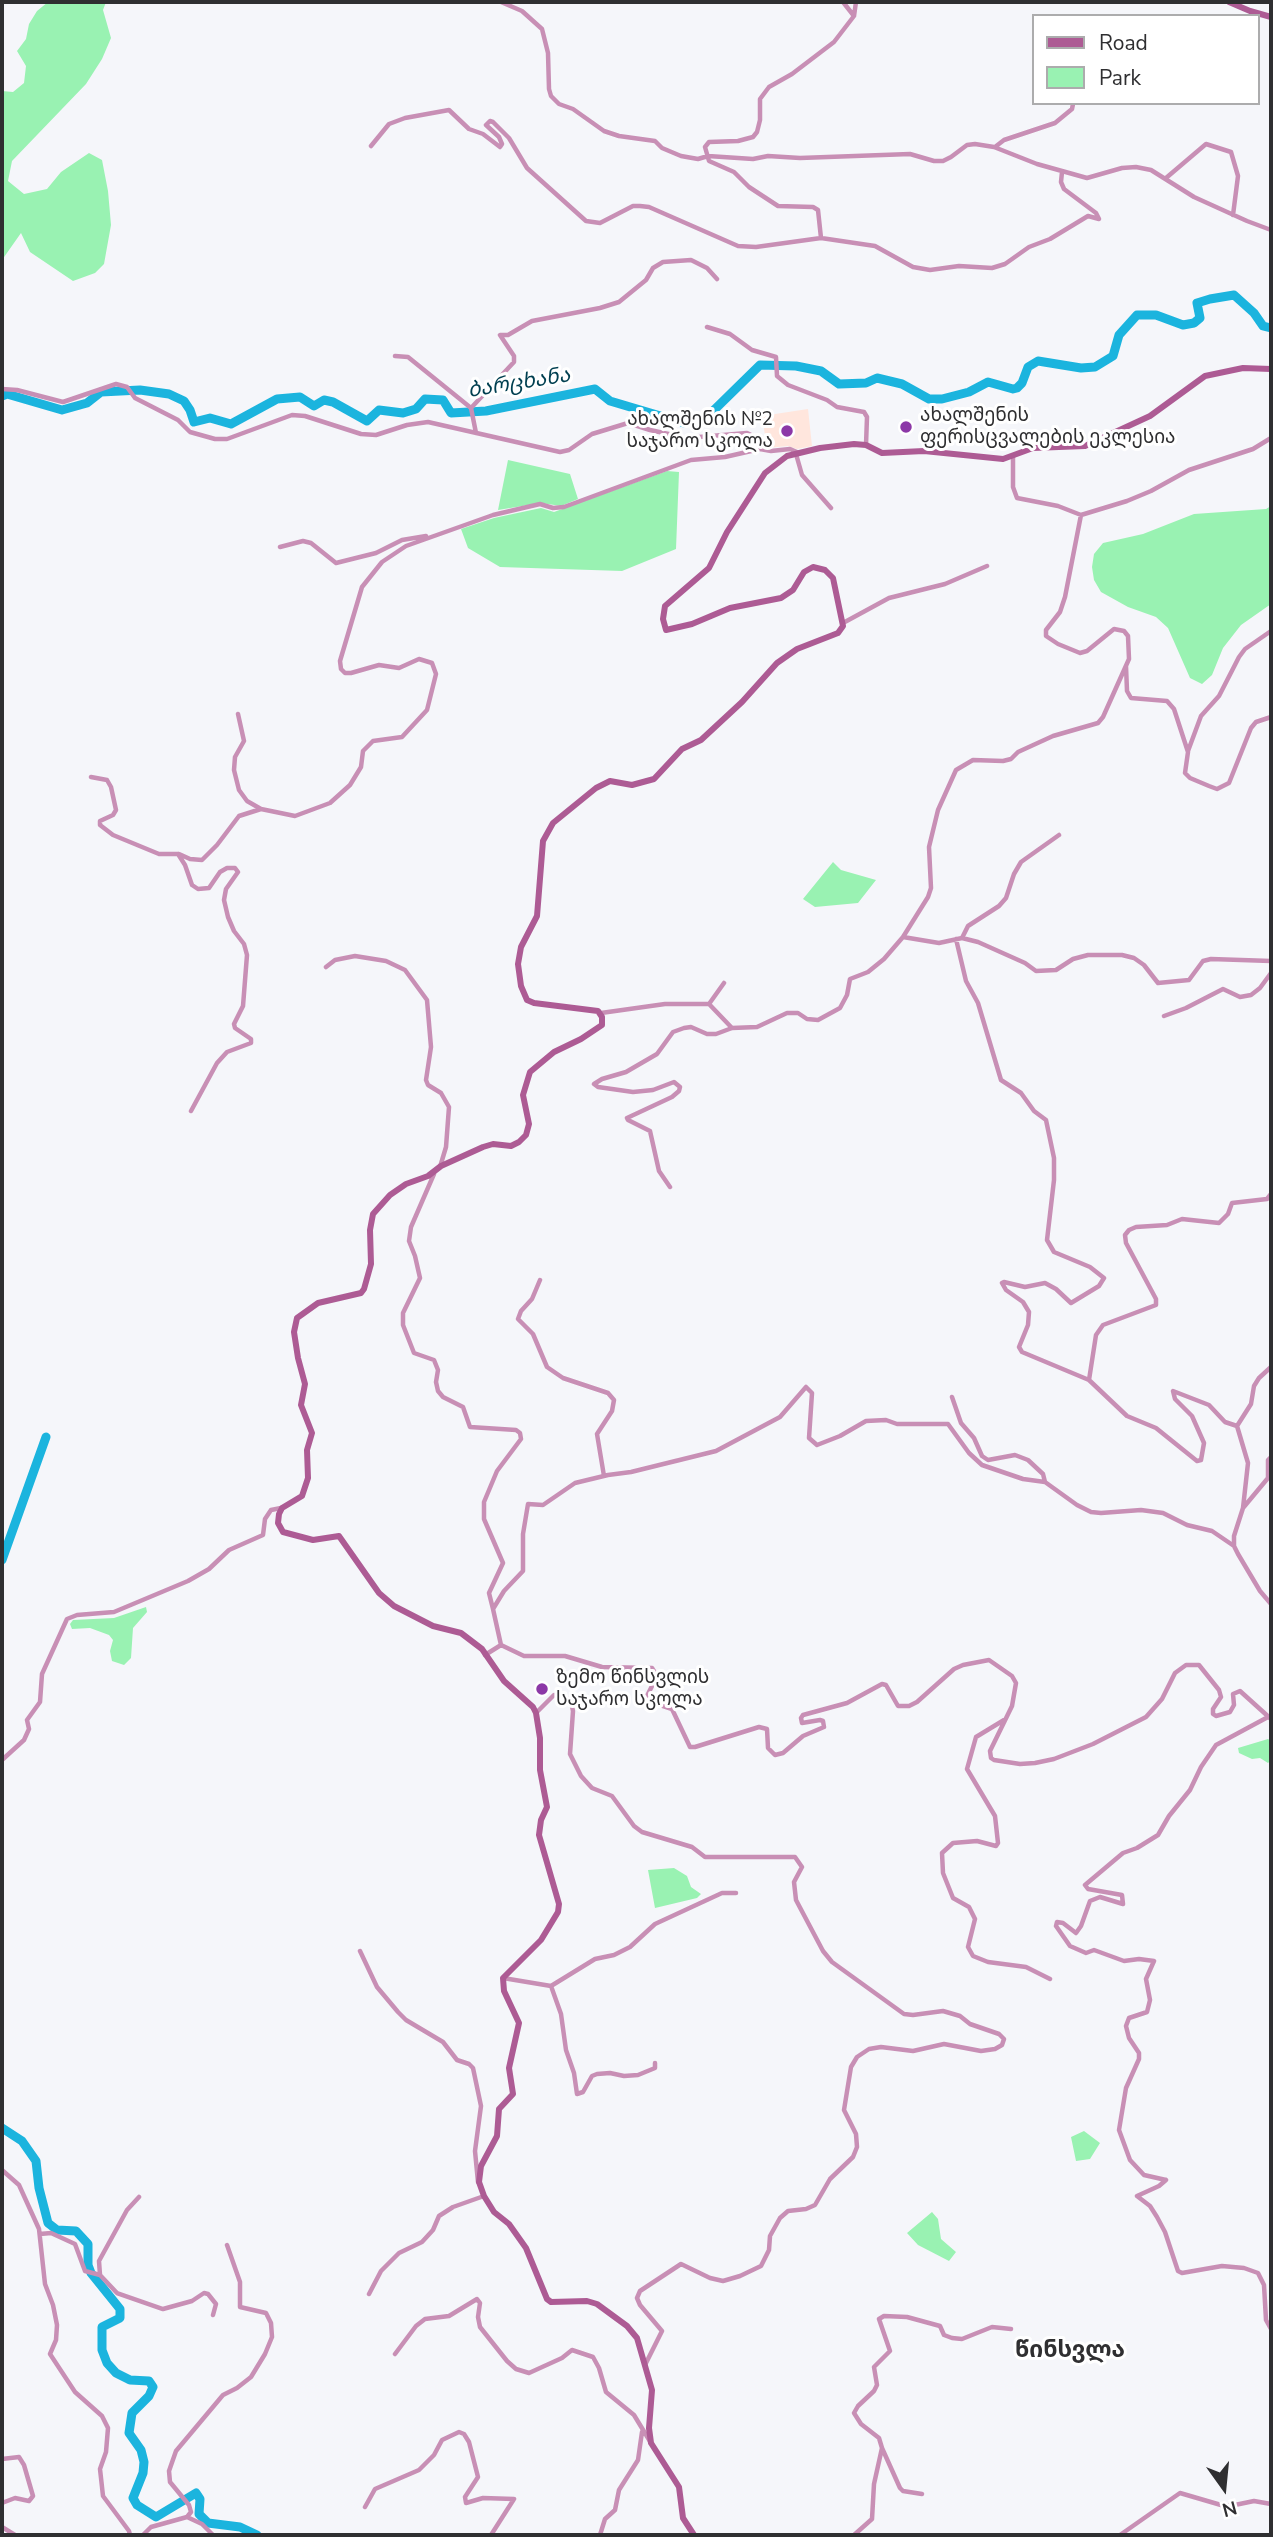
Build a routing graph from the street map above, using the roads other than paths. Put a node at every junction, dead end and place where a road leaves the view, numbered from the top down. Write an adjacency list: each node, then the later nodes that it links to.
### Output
1 (501, 2): 10 (street)
2 (843, 2): 5 (street)
3 (856, 2): 5 (street)
4 (1229, 2): 6 (street)
5 (853, 16): 10 (street)
6 (1271, 17)
7 (1073, 105): 9 (street)
8 (371, 146): 15 (street)
9 (994, 147): 10 (street); 11 (street)
10 (708, 156): 15 (street)
11 (1062, 172): 12 (street); 15 (street)
12 (1166, 178): 13 (street); 13 (street)
13 (1233, 215): 14 (street)
14 (1271, 230)
15 (821, 238)
16 (717, 279): 21 (street)
17 (706, 327): 24 (street)
18 (395, 356): 21 (street)
19 (1271, 369): 27 (street)
20 (2, 389): 22 (street)
21 (472, 409): 22 (street)
22 (476, 433): 25 (street)
23 (1271, 438): 29 (street)
24 (866, 445): 26 (street); 27 (street)
25 (760, 449): 26 (street); 30 (street)
26 (797, 453): 28 (street); 33 (street)
27 (1013, 456): 29 (street)
28 (831, 508)
29 (1081, 515): 35 (street)
30 (430, 536): 31 (street); 40 (street)
31 (281, 547)
32 (987, 566): 33 (street)
33 (843, 623): 50 (street)
34 (1271, 631): 38 (street)
35 (1126, 664): 38 (street); 43 (street)
36 (238, 714): 40 (street)
37 (1271, 718): 38 (street)
38 (1188, 752)
39 (91, 777): 42 (street)
40 (261, 809): 42 (street)
41 (1059, 835): 44 (street)
42 (178, 854): 53 (street)
43 (903, 937): 44 (street); 52 (street)
44 (959, 939): 45 (street); 59 (street)
45 (1271, 961)
46 (326, 967): 54 (street)
47 (1271, 973): 51 (street)
48 (724, 983): 49 (street)
49 (709, 1004): 50 (street); 52 (street)
50 (601, 1013): 54 (street)
51 (1164, 1016)
52 (732, 1028): 55 (street)
53 (191, 1111)
54 (441, 1166): 65 (street); 69 (street)
55 (670, 1187)
56 (1271, 1194): 59 (street)
57 (540, 1280): 63 (street)
58 (1271, 1367): 61 (street)
59 (1089, 1380): 61 (street)
60 (952, 1397): 64 (street)
61 (1237, 1426): 66 (street)
62 (1271, 1457): 66 (street)
63 (604, 1476): 64 (street); 69 (street)
64 (1045, 1482): 67 (street)
65 (282, 1508): 71 (street); 75 (street)
66 (1243, 1508): 67 (street)
67 (1234, 1546): 68 (street)
68 (1271, 1604)
69 (493, 1609): 70 (street)
70 (501, 1645): 71 (street); 74 (street)
71 (484, 1656): 72 (street)
72 (536, 1713): 78 (street); 94 (street)
73 (1270, 1718): 74 (street); 92 (street)
74 (1005, 1720): 79 (street)
75 (2, 1760)
76 (736, 1893): 80 (street)
77 (360, 1951): 83 (street)
78 (503, 1978): 80 (street); 83 (street)
79 (1050, 1979)
80 (551, 1986): 81 (street)
81 (655, 2063)
82 (2, 2170): 86 (street)
83 (479, 2182): 84 (street)
84 (484, 2196): 89 (street); 94 (street)
85 (139, 2197): 88 (street)
86 (40, 2234): 88 (street); 106 (street)
87 (226, 2245): 103 (street)
88 (100, 2275): 90 (street)
89 (369, 2294)
90 (213, 2315)
91 (1011, 2329): 97 (street)
92 (1271, 2329)
93 (395, 2354): 95 (street)
94 (645, 2366): 96 (street)
95 (642, 2431): 96 (street); 110 (street)
96 (651, 2443): 111 (street)
97 (882, 2448): 99 (street); 112 (street)
98 (2, 2459): 100 (street)
99 (922, 2494)
100 (2, 2503)
101 (1271, 2504): 113 (street)
102 (365, 2507): 109 (street)
103 (187, 2517): 107 (street); 108 (street)
104 (2, 2527): 105 (street)
105 (15, 2535)
106 (130, 2535)
107 (143, 2535)
108 (213, 2535)
109 (491, 2535)
110 (600, 2535)
111 (695, 2535)
112 (854, 2535)
113 (1120, 2535)

